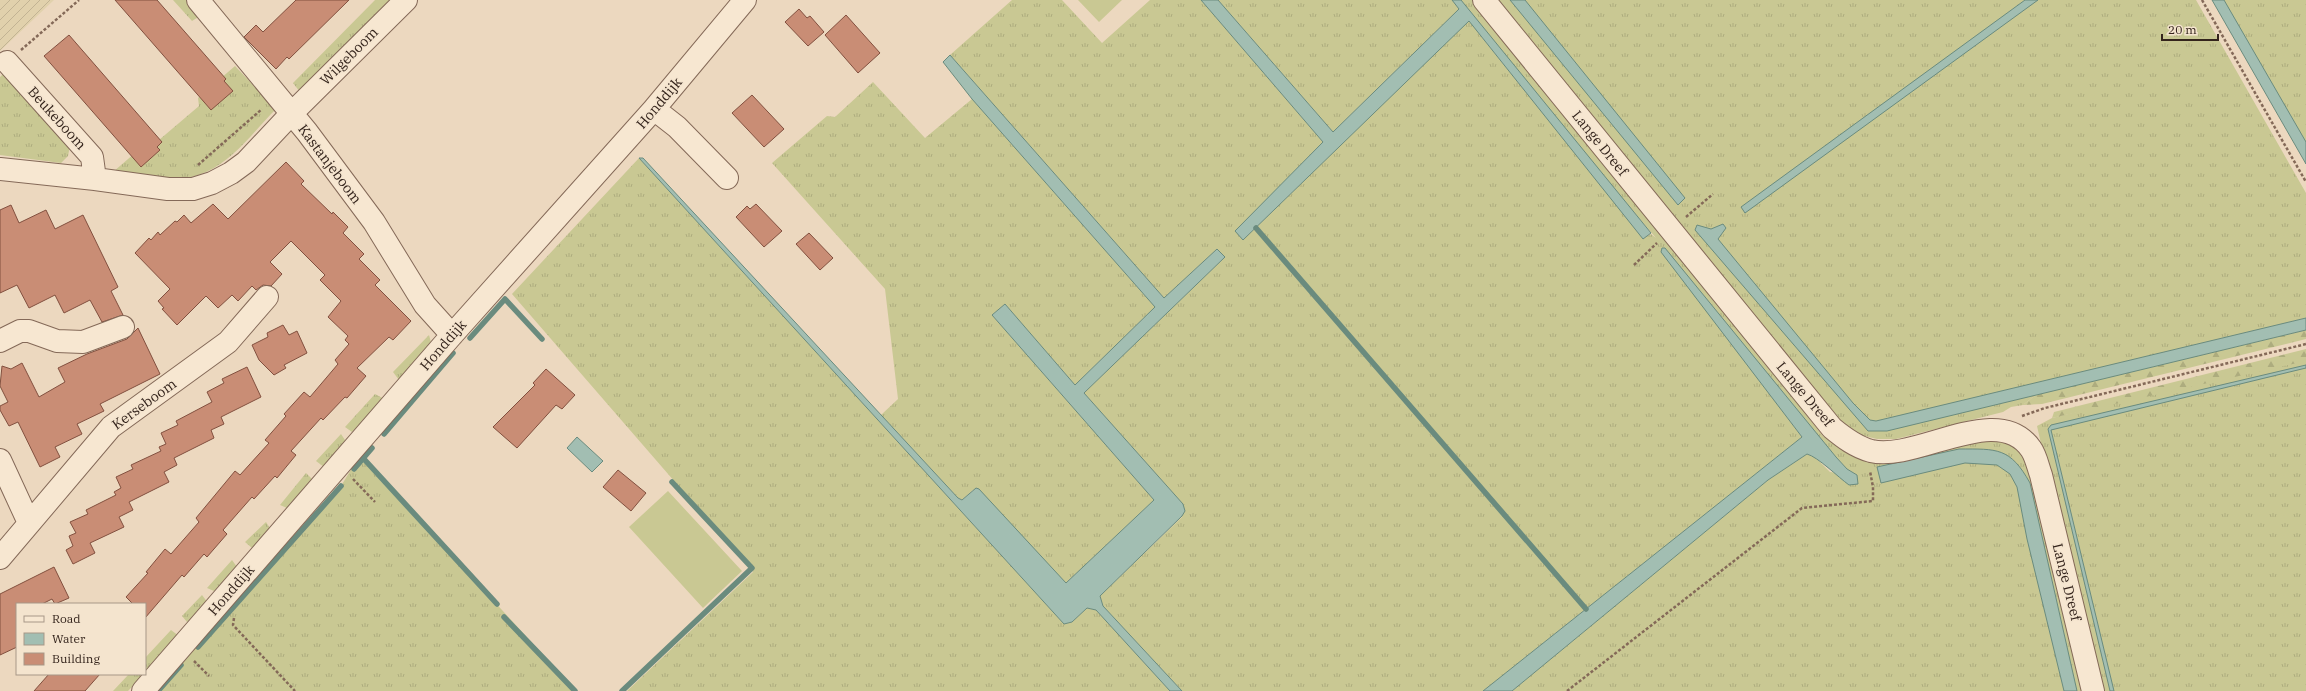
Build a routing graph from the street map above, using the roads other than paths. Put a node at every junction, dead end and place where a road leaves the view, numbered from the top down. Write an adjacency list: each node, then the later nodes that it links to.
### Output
1 (198, 0): 7 (street, Kastanjeboom)
2 (406, 0): 7 (street, Wilgeboom)
3 (745, 0): 6 (street, Honddijk)
4 (1484, 0): 19 (street, Lange Dreef)
5 (7, 62): 10 (street, Beukeboom)
6 (654, 109): 9 (street); 13 (street, Honddijk)
7 (292, 113): 10 (street); 13 (street, Kastanjeboom)
8 (0, 169): 10 (street)
9 (727, 178)
10 (95, 179)
11 (267, 298): 16 (street, Kerseboom)
12 (123, 328): 14 (street)
13 (452, 335): 18 (street, Honddijk)
14 (0, 341)
15 (0, 460): 16 (street)
16 (29, 523): 17 (street, Kerseboom)
17 (0, 558)
18 (143, 691)
19 (2093, 691)

